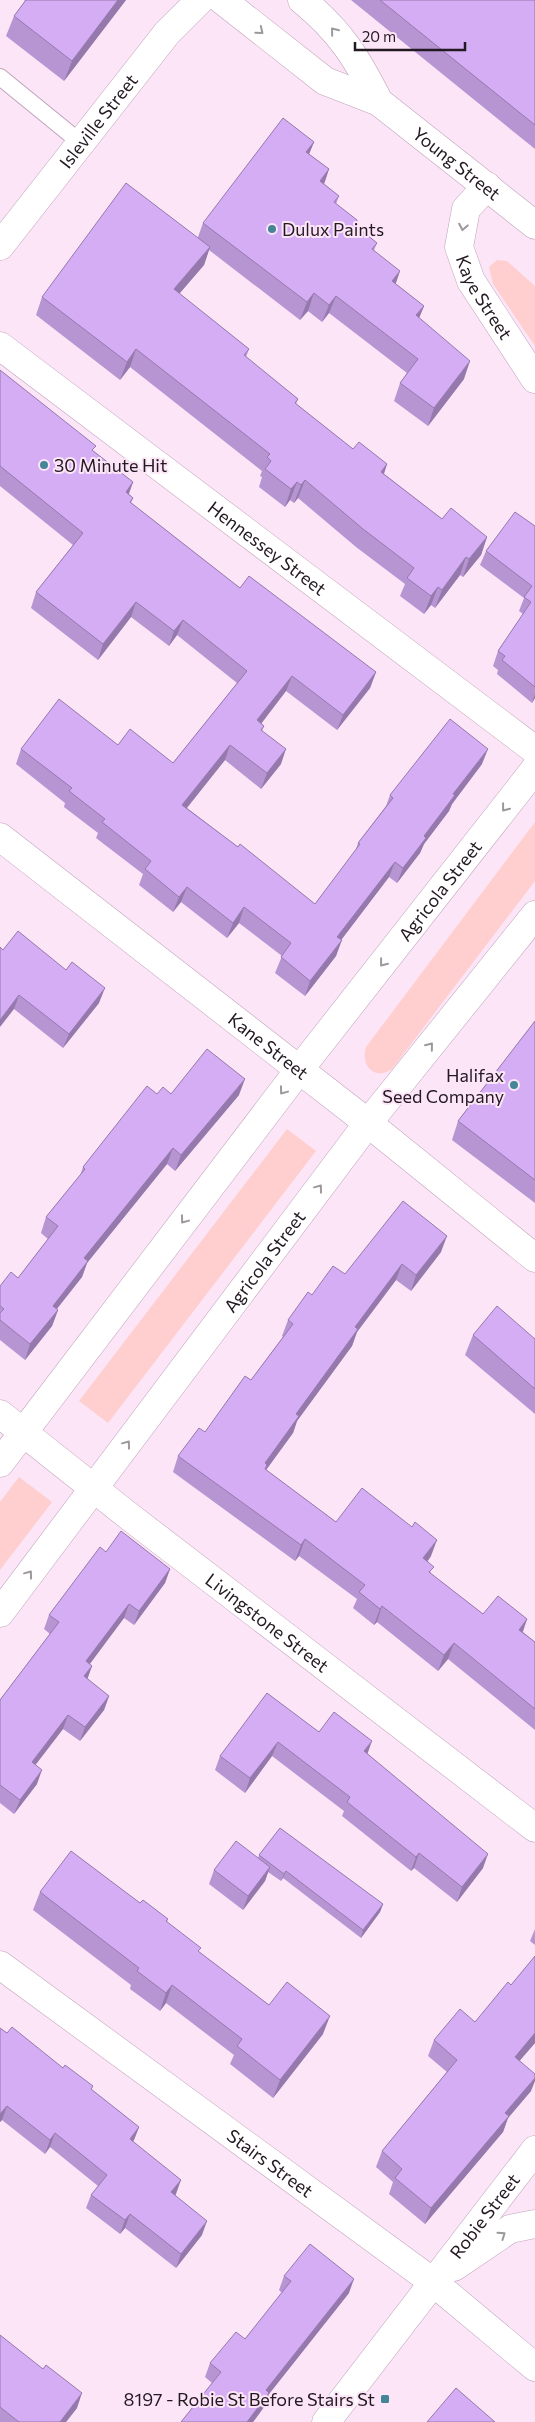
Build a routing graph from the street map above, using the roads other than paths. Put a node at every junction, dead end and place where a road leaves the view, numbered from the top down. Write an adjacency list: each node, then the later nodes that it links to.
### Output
1 (200, 0): 6 (street, Isleville Street)
2 (222, 0): 5 (street, Young Street, one-way to 5)
3 (302, 0): 5 (street, Young Street, one-way to 3)
4 (0, 77): 6 (lane)
5 (379, 102): 7 (street, Young Street)
6 (81, 142): 9 (street, Isleville Street)
7 (486, 186): 8 (street, Young Street); 11 (street, Kaye Street, one-way to 11)
8 (535, 225)
9 (0, 246)
10 (0, 346): 12 (street, Hennessey Street)
11 (535, 379)
12 (535, 750)
13 (535, 769): 16 (street, Agricola Street, one-way to 16)
14 (0, 837): 16 (street, Kane Street)
15 (535, 915): 17 (street, Agricola Street, one-way to 15)
16 (299, 1070): 17 (street, Kane Street); 20 (street, Agricola Street, one-way to 20)
17 (368, 1123): 18 (street, Kane Street); 22 (street, Agricola Street, one-way to 17)
18 (535, 1258)
19 (0, 1414): 20 (street, Livingstone Street)
20 (23, 1433): 21 (street, Agricola Street); 22 (street, Livingstone Street)
21 (0, 1463)
22 (94, 1488): 23 (street, Agricola Street, one-way to 22); 24 (street, Livingstone Street)
23 (0, 1613)
24 (535, 1828)
25 (0, 1965): 28 (street, Stairs Street)
26 (535, 2150): 28 (street, Robie Street)
27 (535, 2224): 28 (street, Robie Street, one-way to 27)
28 (433, 2282): 29 (street, Stairs Street); 30 (street, Robie Street)
29 (535, 2367)
30 (326, 2422)

